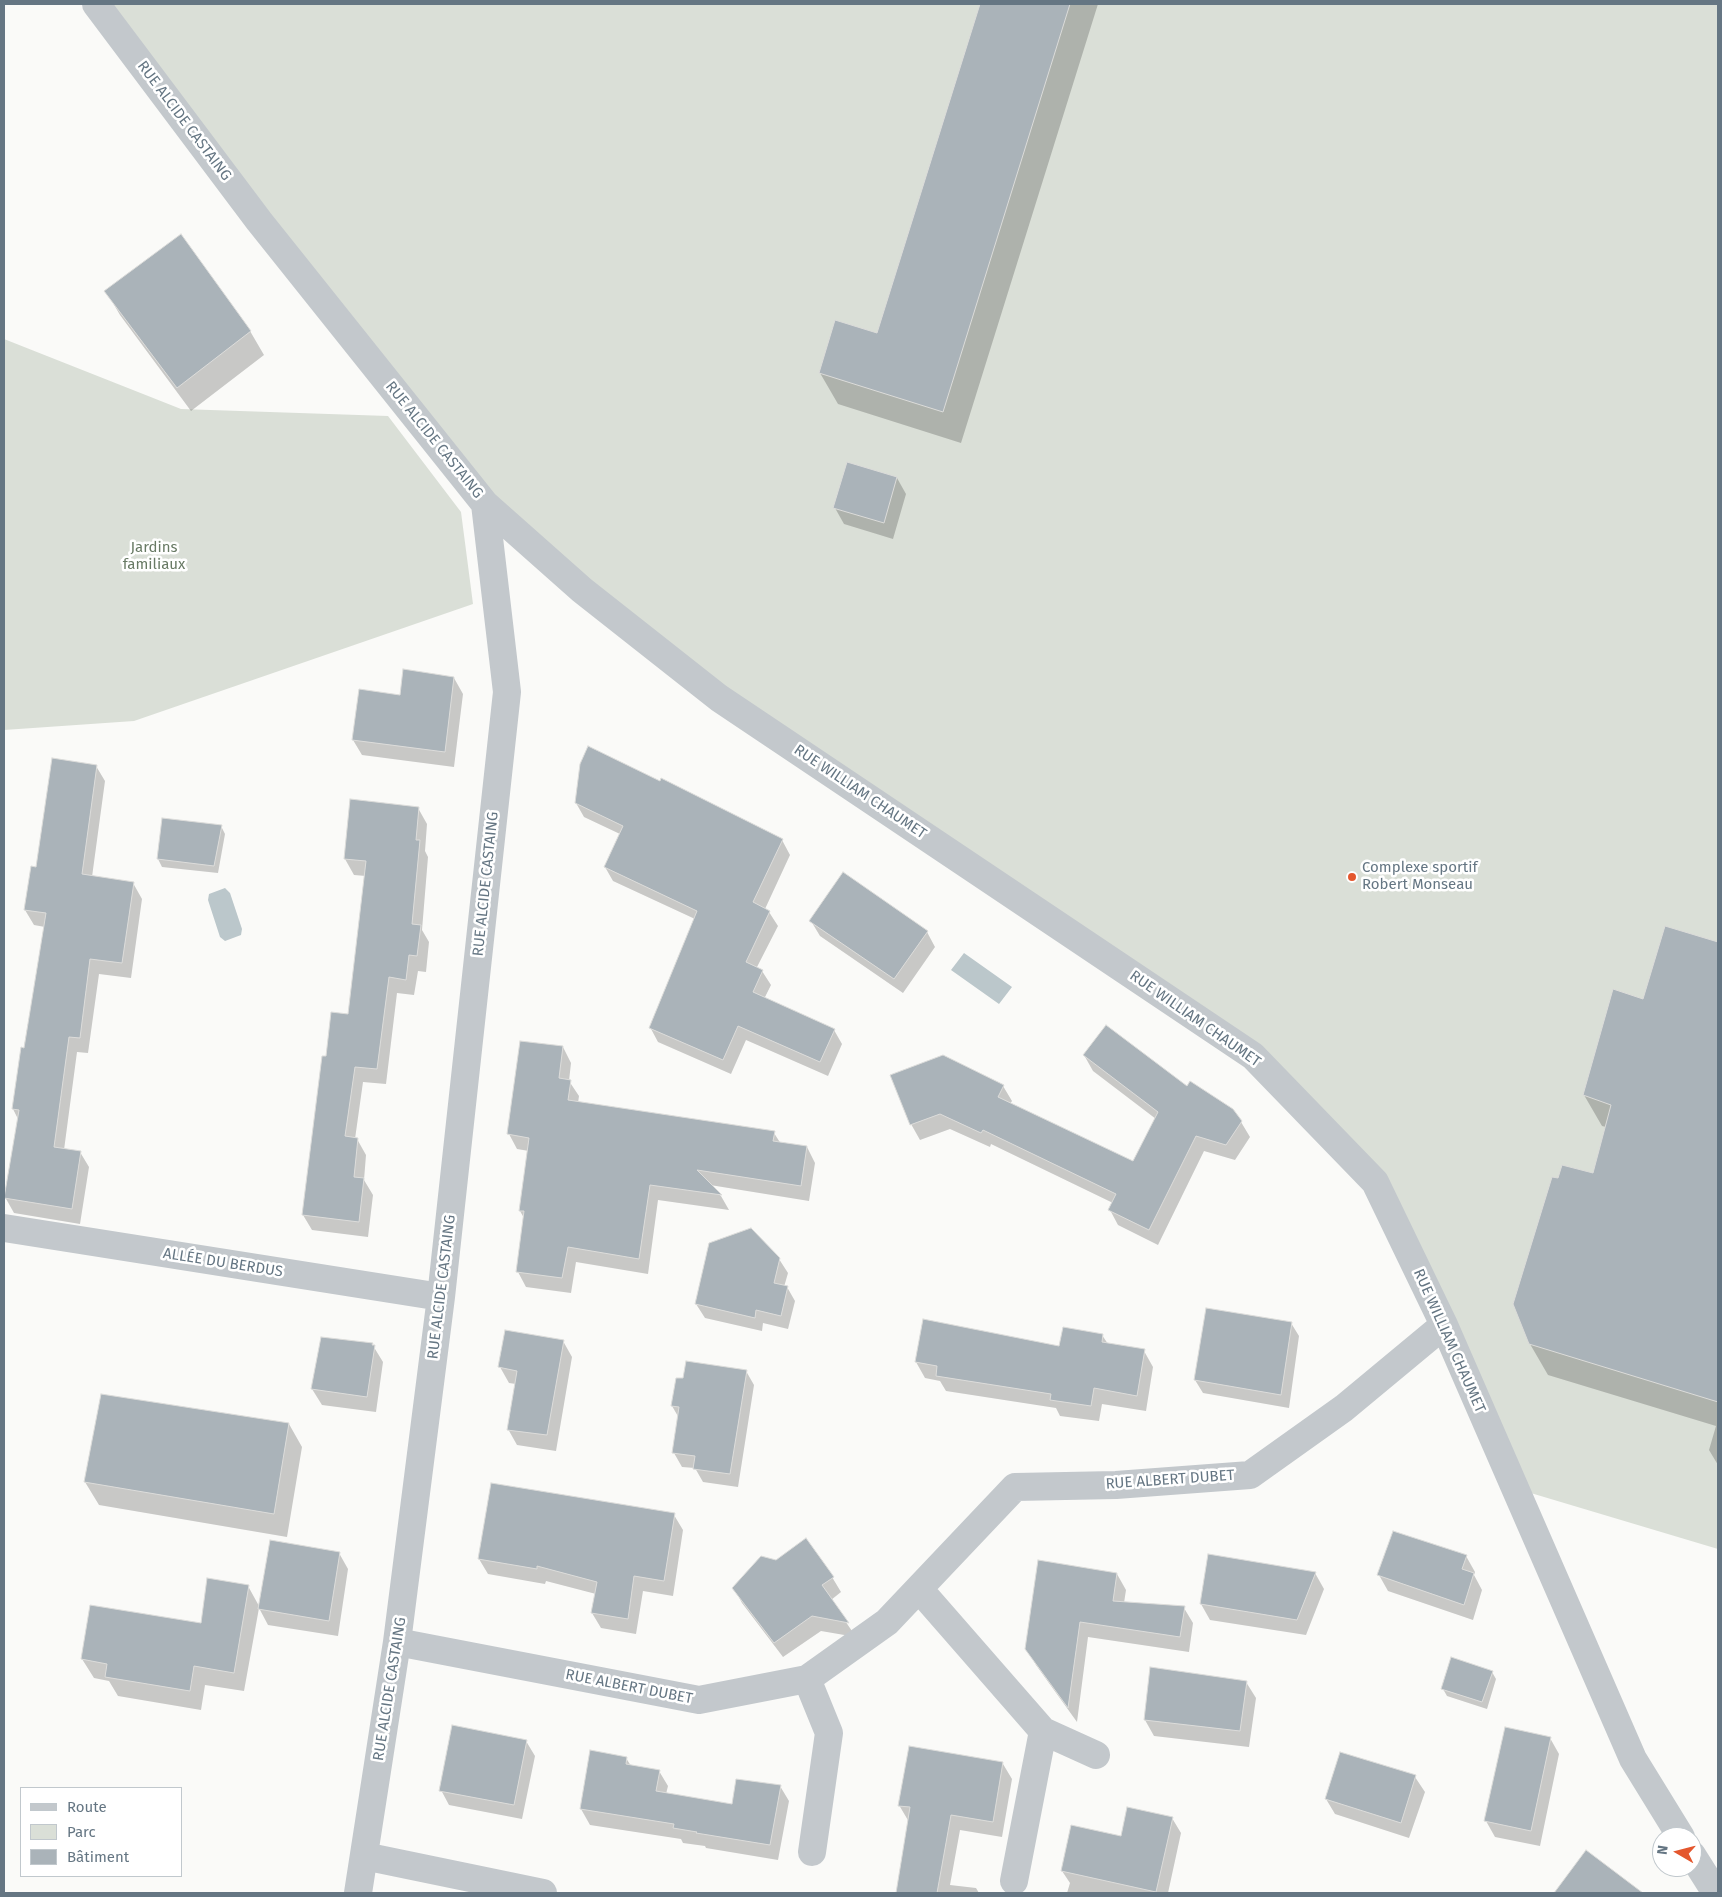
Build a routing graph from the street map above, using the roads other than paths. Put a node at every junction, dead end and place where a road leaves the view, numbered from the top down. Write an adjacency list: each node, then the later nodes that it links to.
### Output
1 (96, 4): 2 (street, RUE ALCIDE CASTAING)
2 (485, 504): 4 (street, RUE ALCIDE CASTAING); 5 (street, RUE WILLIAM CHAUMET)
3 (4, 1228): 4 (street, ALLÉE DU BERDUS)
4 (441, 1297): 7 (street, RUE ALCIDE CASTAING)
5 (1444, 1325): 6 (street, RUE ALBERT DUBET); 11 (street, RUE WILLIAM CHAUMET)
6 (918, 1589): 8 (street, RUE ALBERT DUBET); 9 (street)
7 (398, 1642): 8 (street, RUE ALBERT DUBET); 13 (street, RUE ALCIDE CASTAING)
8 (807, 1679): 12 (street)
9 (1043, 1731): 10 (street); 15 (street)
10 (1096, 1755)
11 (1675, 1827)
12 (812, 1852)
13 (364, 1856): 16 (street, RUE ALCIDE CASTAING); 17 (street)
14 (1702, 1871): 18 (street)
15 (1014, 1881)
16 (358, 1893)
17 (543, 1893)
18 (1716, 1893)

